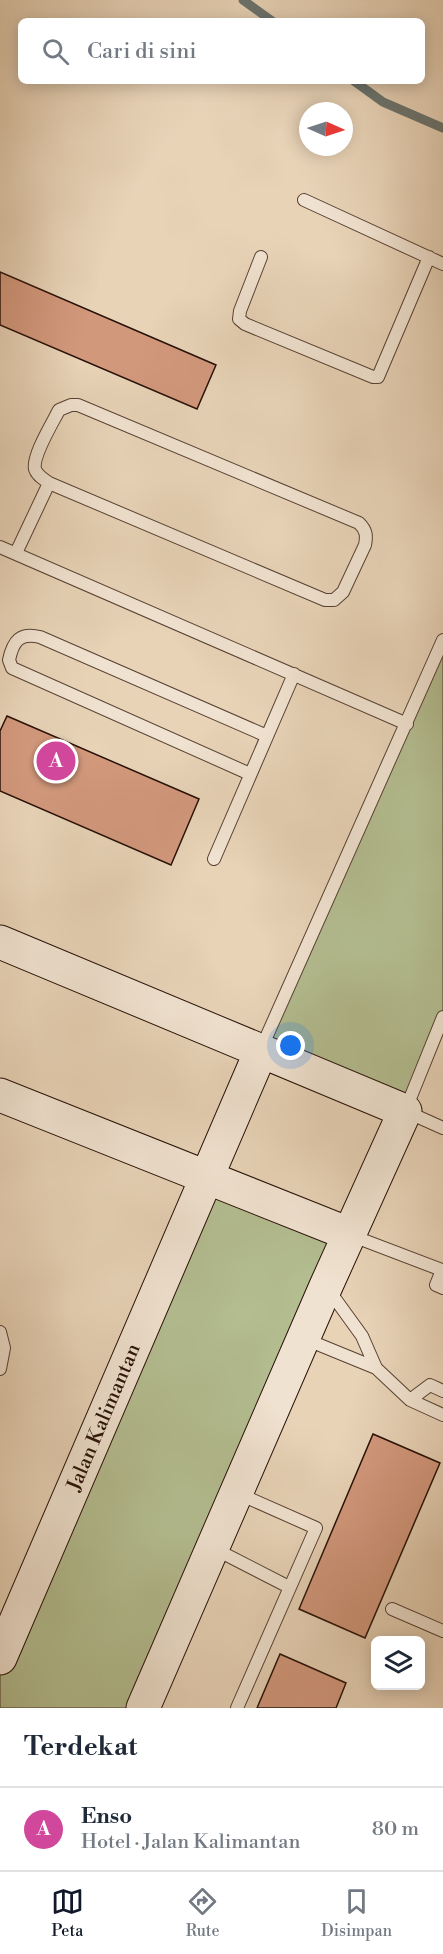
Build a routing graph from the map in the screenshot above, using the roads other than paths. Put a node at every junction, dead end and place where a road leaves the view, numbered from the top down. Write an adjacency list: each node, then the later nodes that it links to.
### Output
1 (304, 200): 3 (lane)
2 (261, 257): 3 (lane)
3 (429, 258): 4 (lane)
4 (443, 264)
5 (49, 483): 5 (lane); 7 (lane)
6 (0, 547): 7 (lane)
7 (16, 553): 9 (lane)
8 (443, 640): 10 (lane)
9 (294, 674): 10 (lane); 11 (lane)
10 (407, 724): 16 (lane)
11 (267, 736): 12 (lane); 12 (lane)
12 (250, 774): 13 (lane)
13 (214, 859)
14 (0, 942): 16 (street)
15 (443, 1017): 18 (lane)
16 (261, 1050): 18 (street); 20 (street, Jalan Kalimantan)
17 (0, 1095): 20 (street)
18 (405, 1111): 19 (lane); 21 (street)
19 (443, 1128)
20 (207, 1176): 21 (street); 37 (street, Jalan Kalimantan)
21 (349, 1234): 22 (lane); 23 (street)
22 (442, 1270): 24 (lane)
23 (326, 1286): 26 (street); 27 (lane)
24 (443, 1288)
25 (0, 1332): 28 (lane)
26 (303, 1338): 27 (lane); 32 (street)
27 (376, 1368): 30 (lane)
28 (0, 1369)
29 (443, 1390): 30 (lane)
30 (410, 1400): 31 (lane)
31 (443, 1415)
32 (236, 1493): 33 (street); 34 (lane)
33 (213, 1548): 34 (lane); 38 (street)
34 (289, 1587): 39 (lane)
35 (392, 1609): 36 (lane)
36 (443, 1631)
37 (0, 1658)
38 (143, 1708)
39 (237, 1708)

